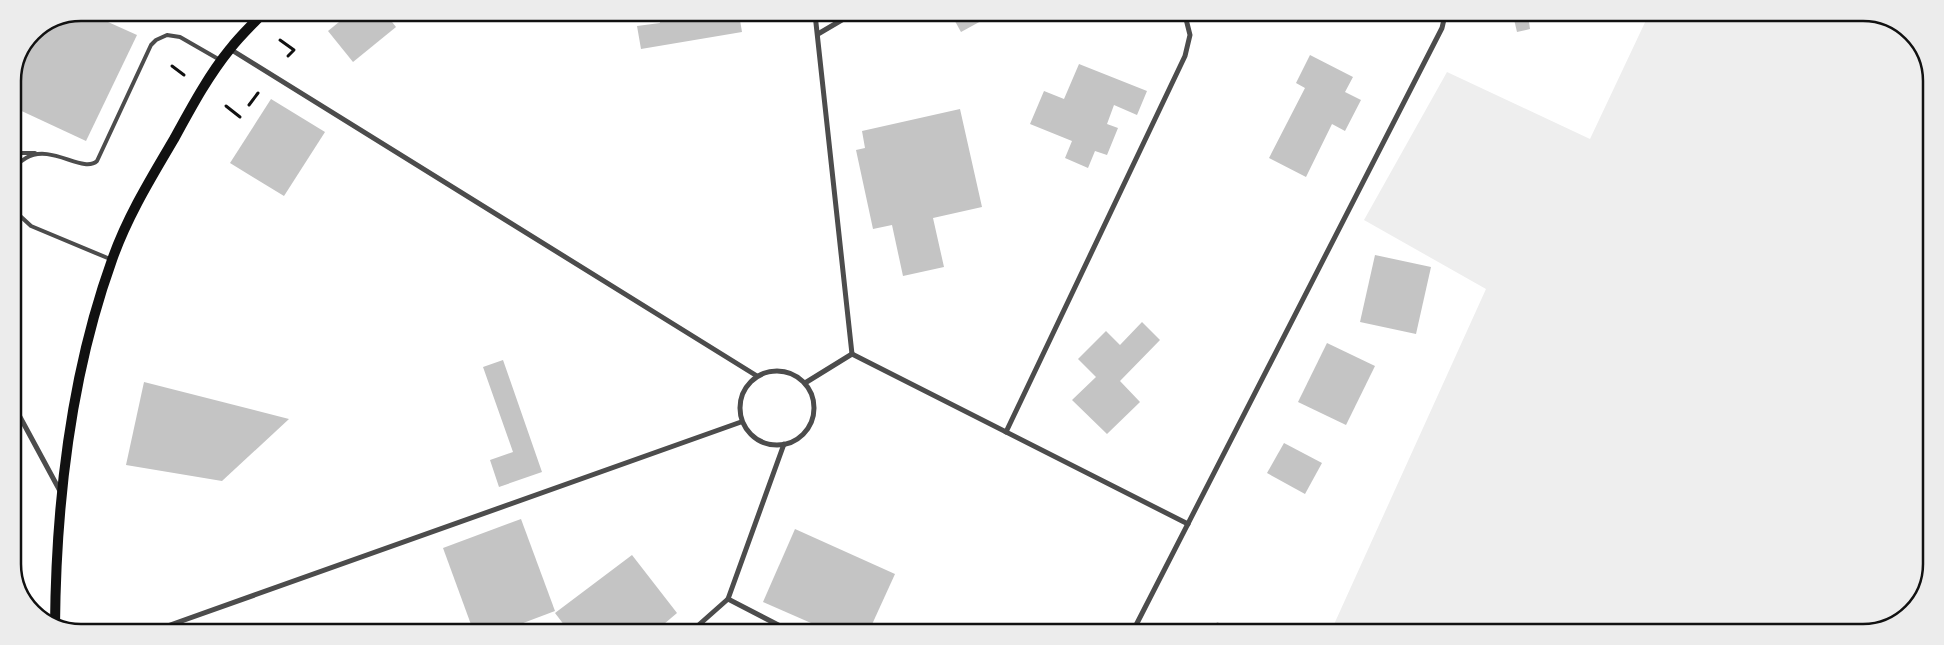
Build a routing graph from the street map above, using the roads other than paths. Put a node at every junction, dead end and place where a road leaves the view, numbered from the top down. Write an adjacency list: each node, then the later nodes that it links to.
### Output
1 (256, 21): 7 (main road)
2 (815, 21): 6 (street)
3 (840, 21): 6 (street)
4 (1186, 21): 19 (street)
5 (1444, 21): 22 (street)
6 (818, 34): 14 (street)
7 (230, 49): 8 (main road); 15 (street)
8 (221, 61): 10 (lane); 13 (main road)
9 (21, 153): 10 (lane)
10 (38, 153): 11 (lane)
11 (21, 162)
12 (21, 217): 13 (lane)
13 (112, 260): 21 (main road)
14 (852, 354): 16 (street); 19 (street)
15 (757, 376): 16 (street); 18 (street)
16 (805, 383): 20 (street)
17 (21, 419): 21 (street)
18 (742, 422): 20 (street); 25 (street)
19 (1006, 432): 22 (street)
20 (784, 444): 23 (street)
21 (62, 495): 24 (main road)
22 (1188, 524): 28 (street)
23 (728, 600): 26 (street); 27 (street)
24 (55, 618)
25 (173, 624)
26 (700, 624)
27 (776, 624)
28 (1137, 624)

